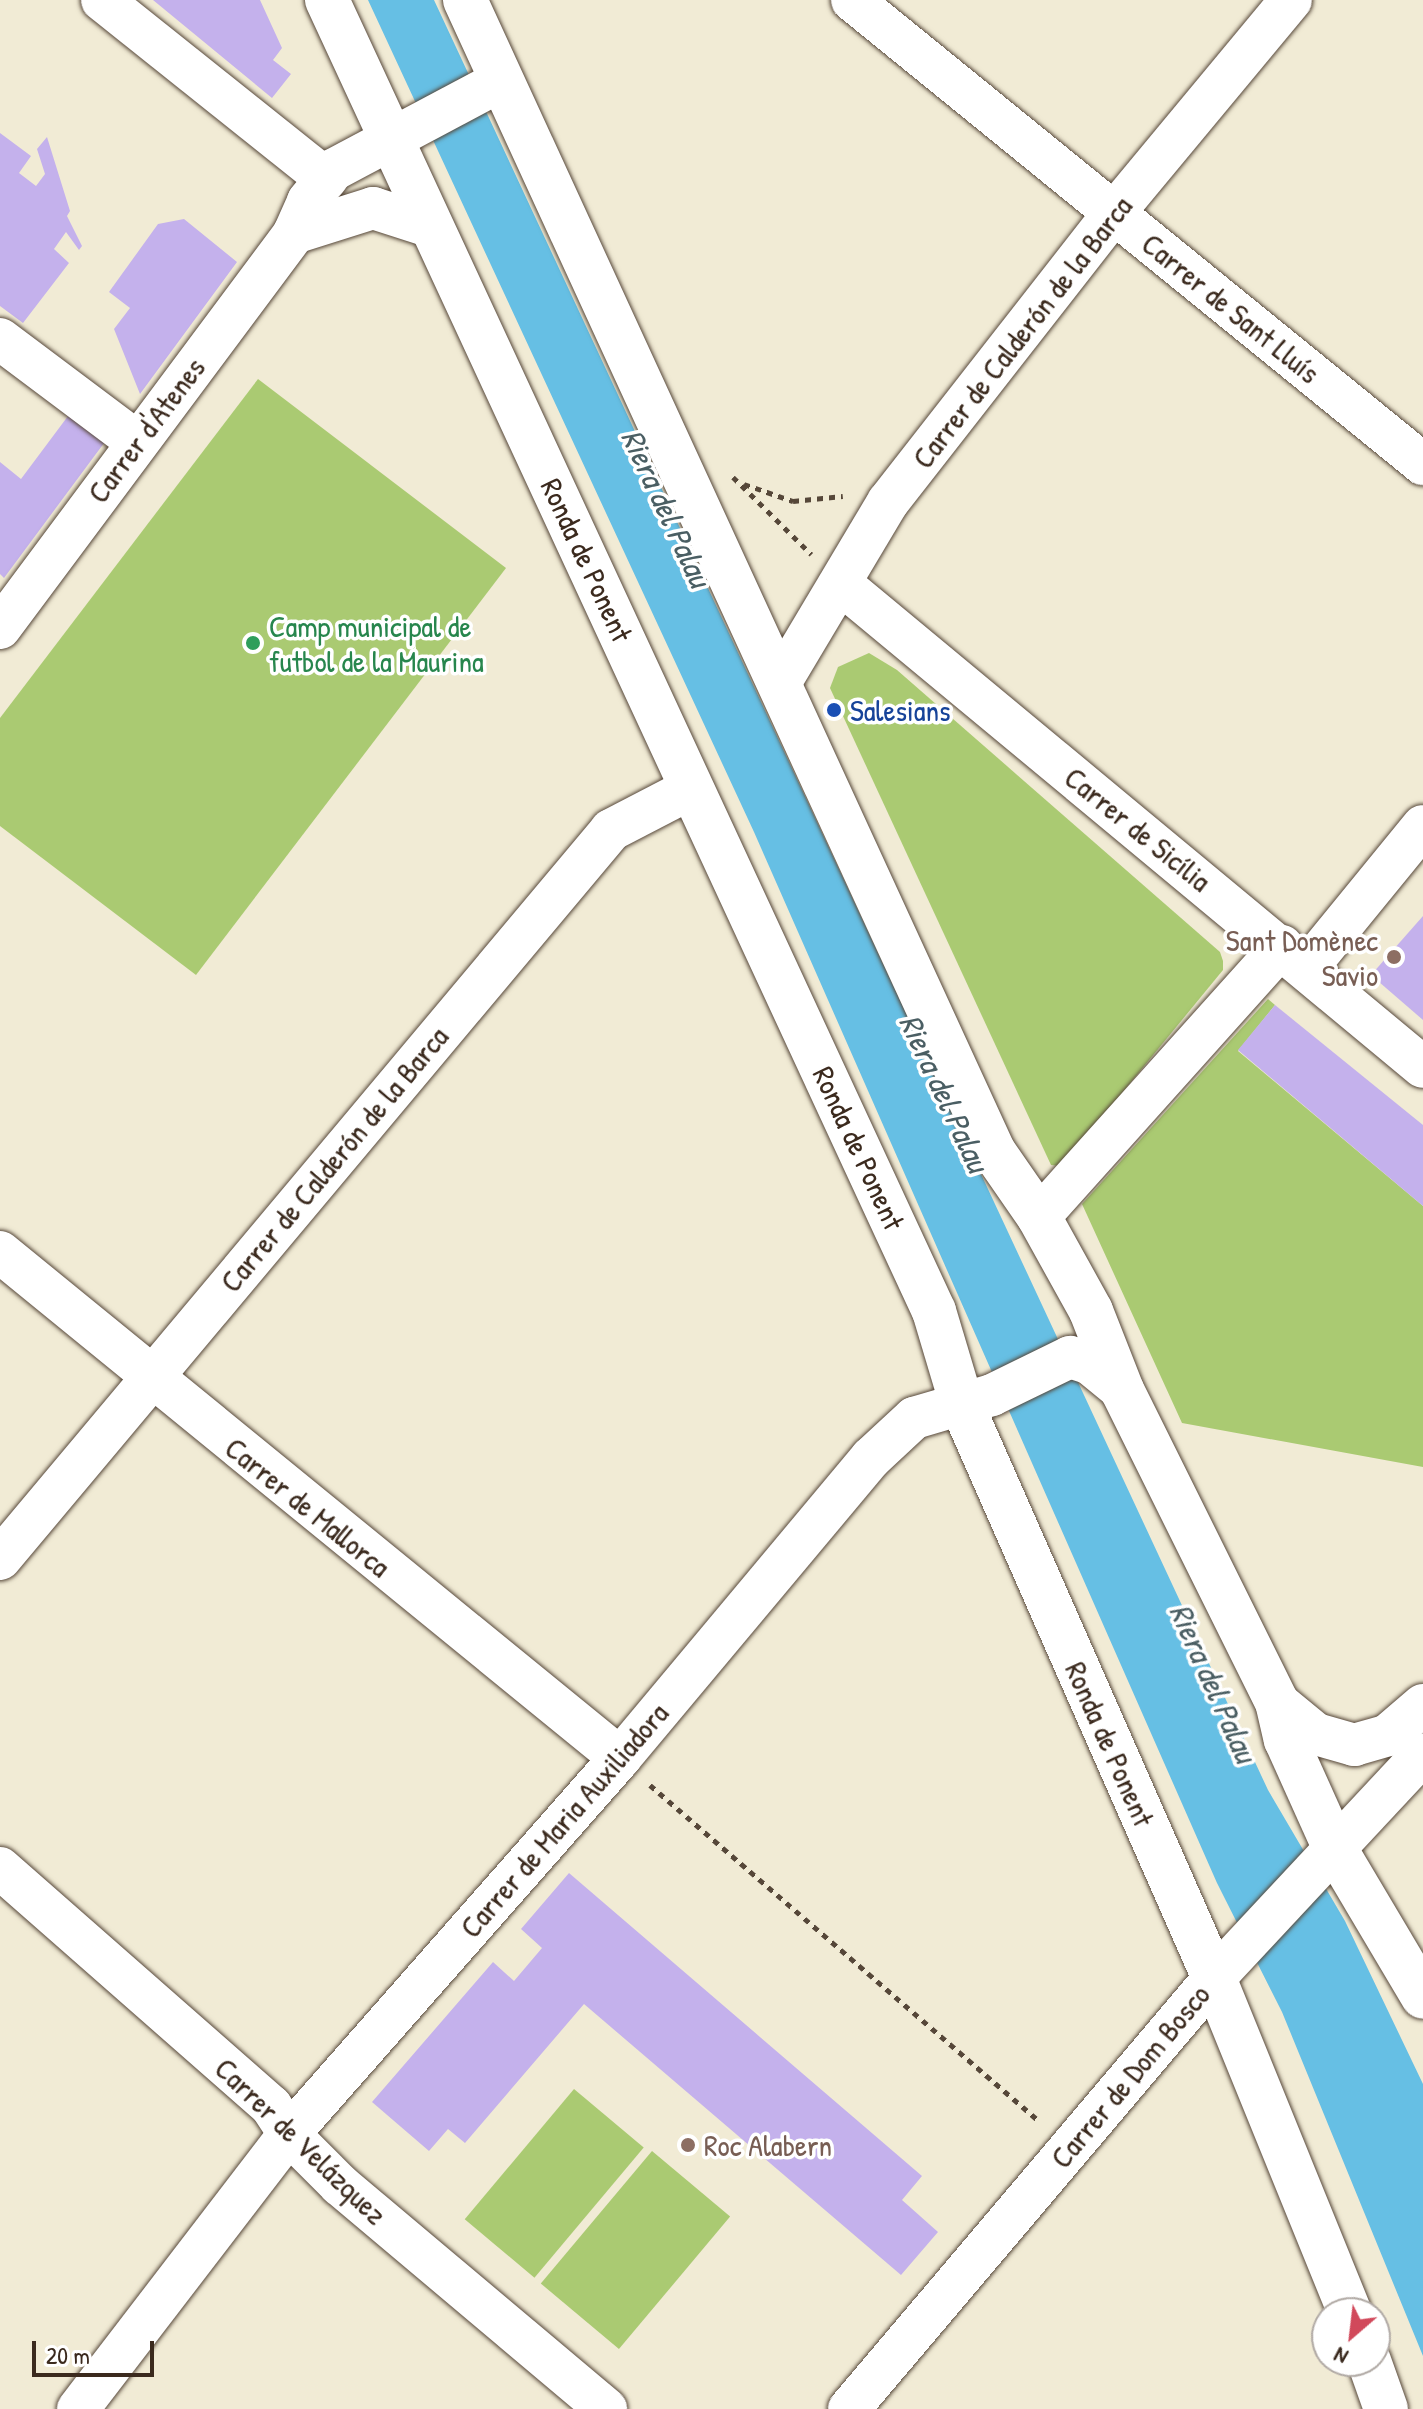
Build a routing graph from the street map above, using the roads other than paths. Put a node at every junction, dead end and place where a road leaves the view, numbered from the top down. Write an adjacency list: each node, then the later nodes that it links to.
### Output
1 (102, 0): 8 (street)
2 (327, 0): 7 (main road, Ronda de Ponent)
3 (465, 0): 6 (main road)
4 (852, 0): 9 (street, Carrer de Sant Lluís)
5 (1291, 0): 9 (street, Carrer de Calderón de la Barca)
6 (497, 82): 7 (street, Carrer d'Atenes); 18 (main road)
7 (403, 131): 8 (street, Carrer d'Atenes); 10 (main road, Ronda de Ponent)
8 (326, 179): 11 (street, Carrer d'Atenes)
9 (1114, 213): 14 (street, Carrer de Sant Lluís); 15 (street, Carrer de Calderón de la Barca)
10 (432, 227): 11 (street); 19 (main road, Ronda de Ponent)
11 (294, 233): 13 (street, Carrer d'Atenes)
12 (0, 339): 13 (street)
13 (136, 441): 16 (street, Carrer d'Atenes)
14 (1423, 464)
15 (841, 584): 17 (street, Carrer de Sicília); 18 (street, Carrer de Calderón de la Barca)
16 (2, 622)
17 (887, 625): 18 (street); 21 (street, Carrer de Sicília)
18 (780, 683): 23 (main road)
19 (692, 788): 25 (street, Carrer de Calderón de la Barca); 27 (main road, Ronda de Ponent)
20 (1423, 826): 21 (street)
21 (1294, 957): 22 (street, Carrer de Sicília); 23 (street)
22 (1423, 1067)
23 (1039, 1217): 26 (main road)
24 (0, 1252): 25 (street, Carrer de Mallorca)
25 (149, 1378): 28 (street, Carrer de Calderón de la Barca); 32 (street, Carrer de Mallorca)
26 (1122, 1390): 27 (street, Carrer de Maria Auxiliadora); 29 (main road)
27 (977, 1400): 32 (street, Carrer de Maria Auxiliadora); 35 (main road, Ronda de Ponent)
28 (0, 1559)
29 (1277, 1702): 30 (street); 33 (main road)
30 (1423, 1705)
31 (1423, 1754): 33 (street, Carrer de Dom Bosco)
32 (620, 1758): 37 (street, Carrer de Maria Auxiliadora)
33 (1334, 1847): 35 (street, Carrer de Dom Bosco); 36 (main road)
34 (0, 1868): 37 (street, Carrer de Velázquez)
35 (1214, 1978): 38 (main road, Ronda de Ponent); 42 (street, Carrer de Dom Bosco)
36 (1423, 1997)
37 (289, 2134): 40 (street, Carrer de Maria Auxiliadora); 41 (street, Carrer de Velázquez)
38 (1344, 2297)
39 (1375, 2377): 43 (main road)
40 (78, 2409)
41 (606, 2409)
42 (849, 2409)
43 (1386, 2409)

